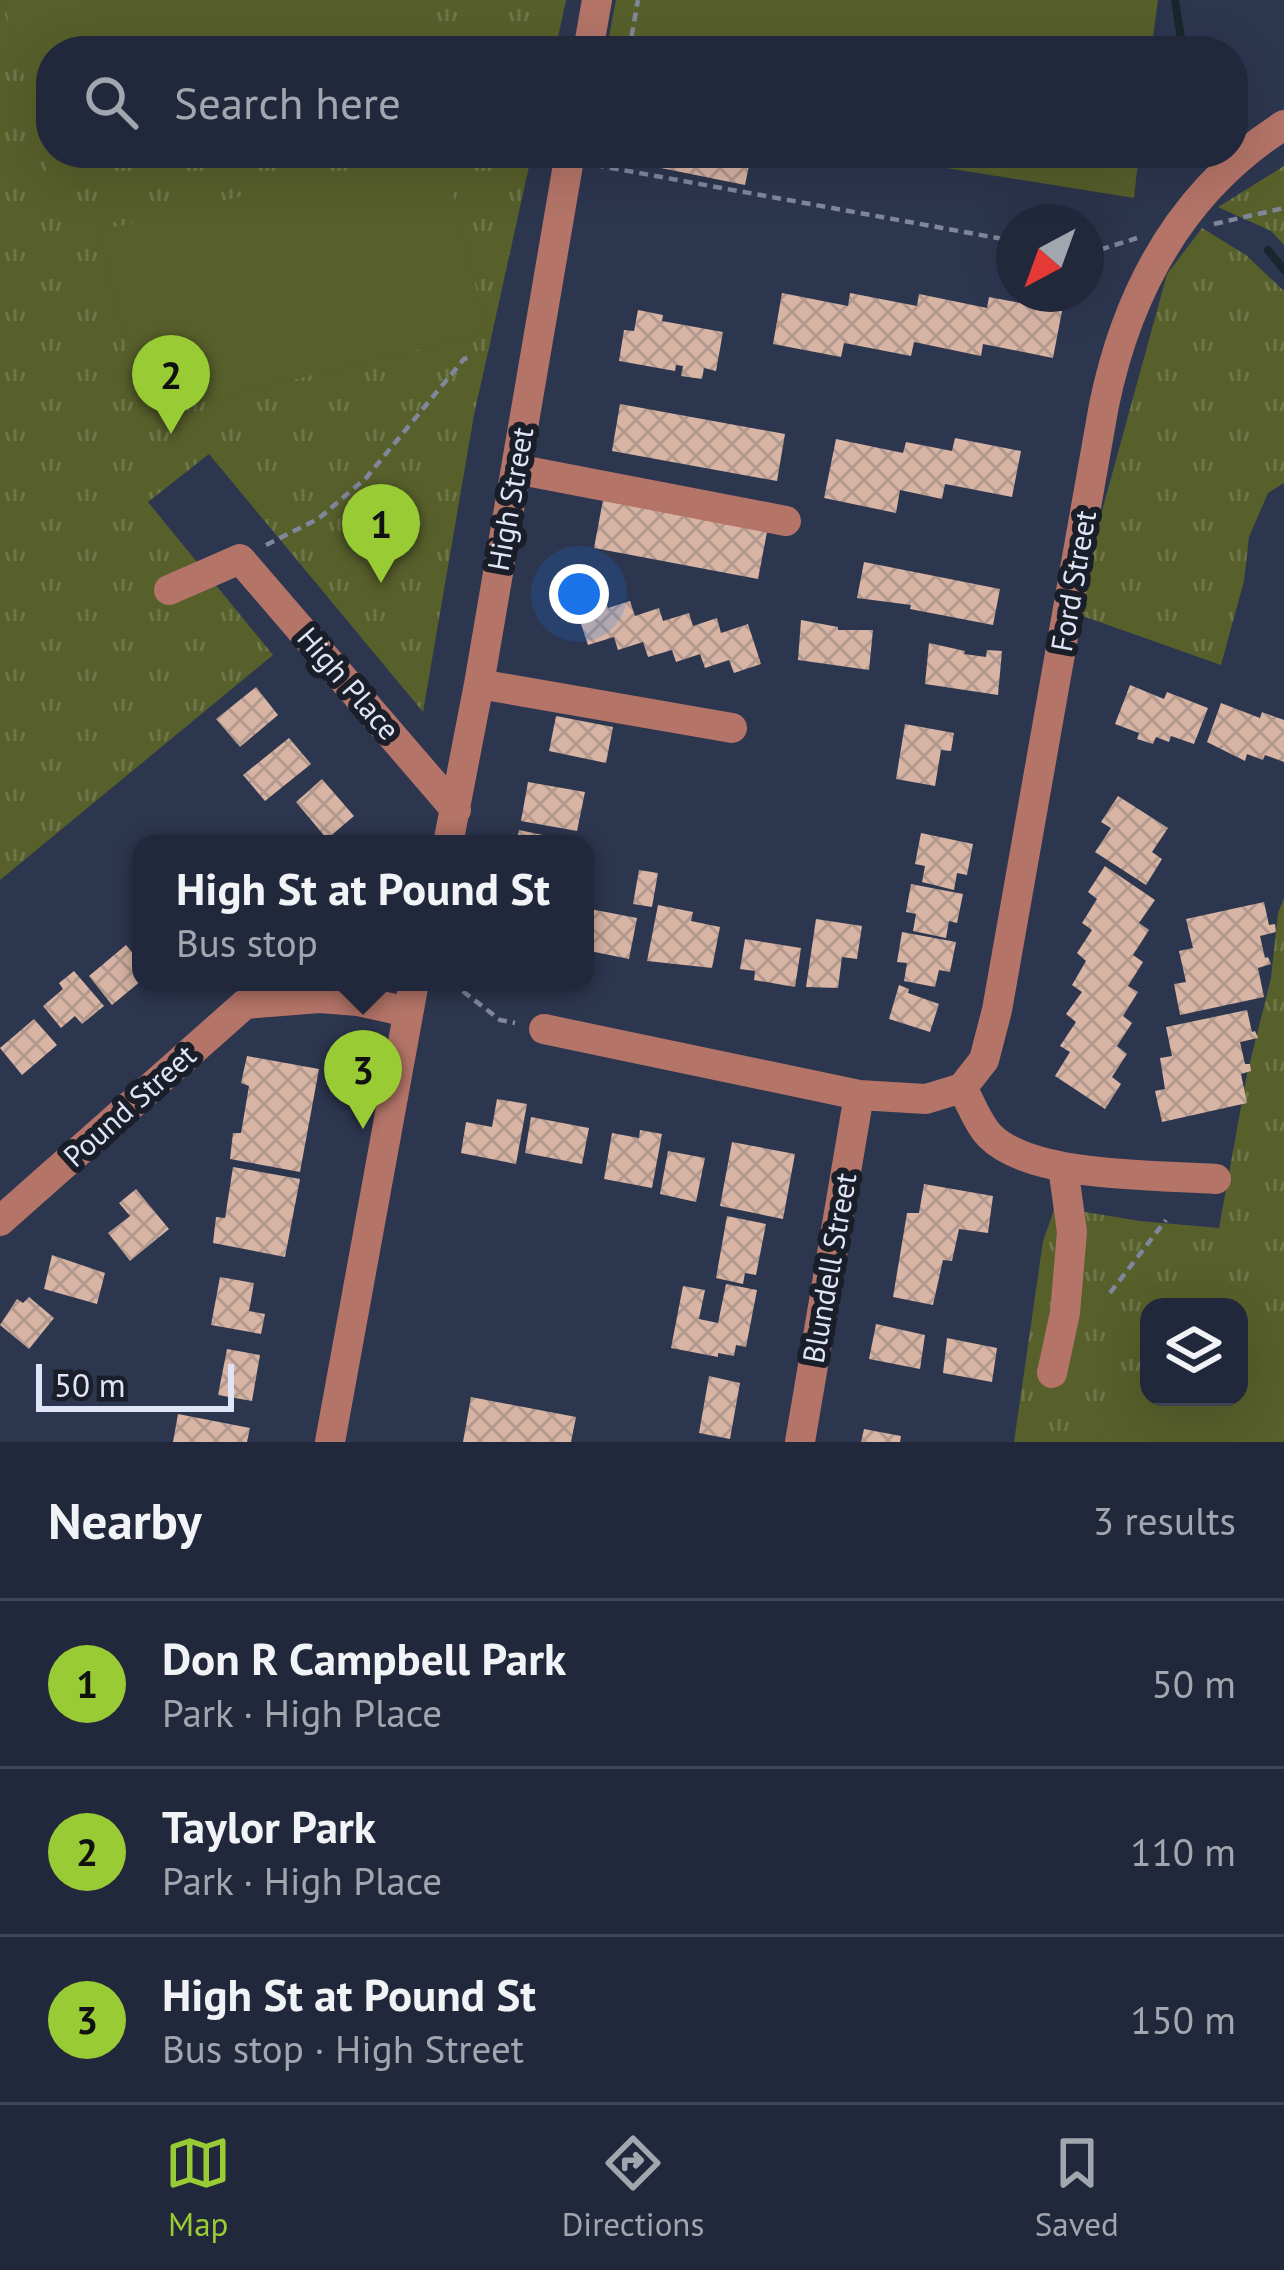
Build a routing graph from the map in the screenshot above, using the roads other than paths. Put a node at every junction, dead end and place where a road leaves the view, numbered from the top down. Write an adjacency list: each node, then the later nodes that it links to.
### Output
1 (597, 0): 2 (street)
2 (591, 36)
3 (1284, 125): 4 (street, Ford Street)
4 (1248, 152)
5 (568, 168): 7 (street, High Street)
6 (1226, 168): 16 (street, Ford Street)
7 (516, 470): 8 (street); 10 (street, High Street)
8 (786, 521)
9 (169, 590): 12 (street, High Place)
10 (479, 684): 11 (street); 12 (street, High Street)
11 (732, 728)
12 (456, 810): 13 (street, High Street)
13 (450, 835)
14 (411, 997): 20 (street, Pound Street); 22 (street)
15 (544, 1029): 17 (street)
16 (962, 1088): 17 (street); 18 (street)
17 (859, 1095): 23 (street, Blundell Street)
18 (1063, 1167): 19 (street); 21 (street)
19 (1216, 1179)
20 (0, 1222)
21 (1052, 1373)
22 (330, 1442)
23 (800, 1442)

